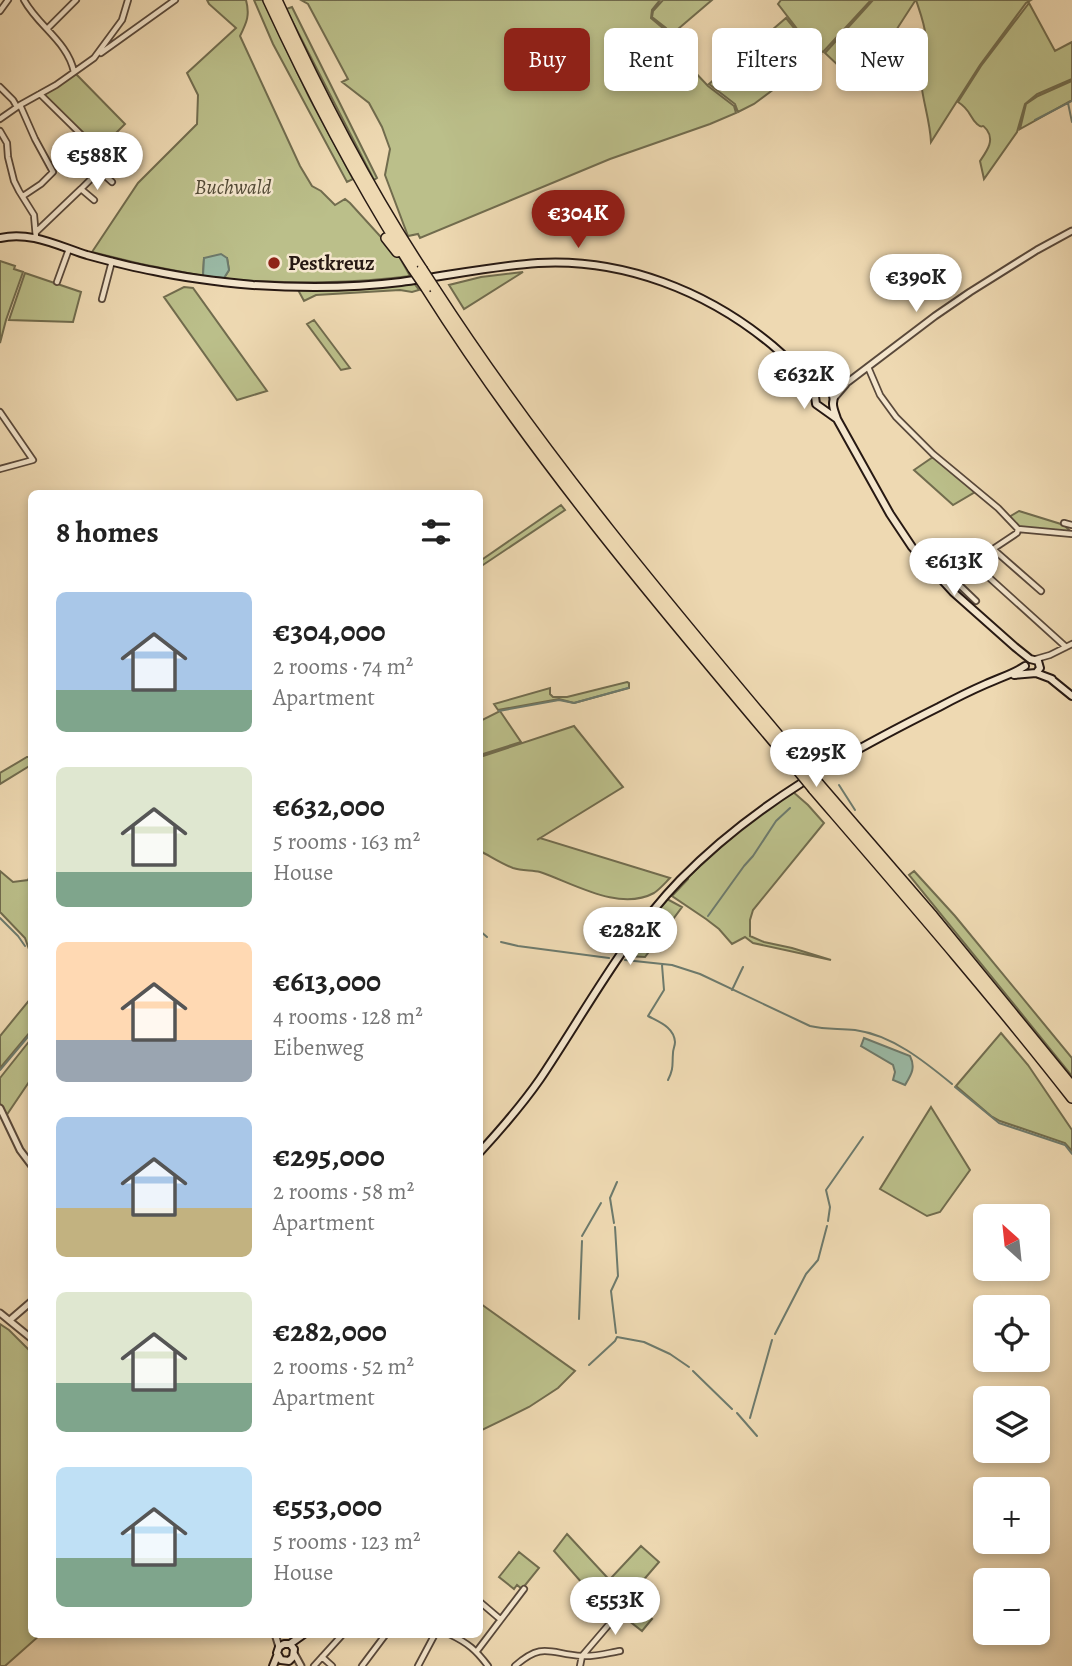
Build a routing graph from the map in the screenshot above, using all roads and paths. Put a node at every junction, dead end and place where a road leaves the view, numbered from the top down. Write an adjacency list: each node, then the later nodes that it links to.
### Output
1 (8, 0): 8 (street)
2 (24, 0): 9 (street)
3 (76, 0): 9 (street)
4 (128, 0): 10 (street)
5 (175, 0): 10 (street)
6 (268, 0): 30 (highway)
7 (276, 0): 28 (highway)
8 (0, 10)
9 (47, 29): 11 (street)
10 (94, 58): 11 (street)
11 (74, 72): 13 (street)
12 (0, 87): 14 (street)
13 (40, 94): 14 (street); 17 (street)
14 (18, 106): 15 (street); 20 (street)
15 (0, 119)
16 (0, 131): 20 (street)
17 (100, 171): 18 (street); 19 (street)
18 (112, 182)
19 (81, 190): 21 (street); 24 (street)
20 (23, 197): 24 (street)
21 (94, 200)
22 (395, 212): 28 (highway)
23 (1072, 231): 33 (street)
24 (36, 235): 26 (main road); 27 (main road)
25 (386, 238): 30 (highway)
26 (0, 239)
27 (69, 249): 29 (main road); 31 (street)
28 (413, 254): 30 (highway)
29 (112, 261): 32 (street); 34 (main road)
30 (418, 269): 54 (highway, bridge)
31 (57, 282)
32 (102, 299)
33 (866, 369): 35 (street); 45 (street)
34 (808, 381): 36 (main road); 37 (main road)
35 (848, 382): 36 (street); 38 (street)
36 (825, 390): 37 (main road); 38 (main road)
37 (815, 396): 39 (main road)
38 (833, 401): 39 (main road); 41 (main road)
39 (823, 408): 41 (main road)
40 (0, 412): 42 (street)
41 (837, 419): 52 (main road)
42 (0, 469)
43 (1065, 523): 44 (street)
44 (1072, 525)
45 (1018, 530): 46 (street); 47 (street)
46 (1072, 534)
47 (993, 549): 48 (street); 49 (street)
48 (973, 563): 50 (street); 51 (street)
49 (1041, 591)
50 (976, 601)
51 (1069, 645): 52 (street)
52 (1033, 666): 53 (main road); 58 (main road)
53 (1072, 696)
54 (816, 787): 55 (highway); 56 (highway)
55 (1072, 1086)
56 (1072, 1098)
57 (0, 1108): 59 (street)
58 (483, 1149)
59 (28, 1161)
60 (28, 1304): 62 (street)
61 (0, 1313): 62 (street)
62 (10, 1320): 63 (street)
63 (28, 1336)
64 (524, 1589): 67 (street)
65 (628, 1601): 77 (street)
66 (483, 1605): 67 (street)
67 (501, 1620): 75 (street)
68 (279, 1638): 74 (street)
69 (301, 1638): 74 (main road)
70 (339, 1638): 78 (street)
71 (383, 1638): 82 (street)
72 (433, 1638): 83 (street)
73 (457, 1638): 75 (street)
74 (288, 1651): 79 (main road); 79 (main road)
75 (477, 1651): 84 (street)
76 (620, 1651): 77 (street)
77 (582, 1656): 85 (street); 86 (street)
78 (322, 1657): 80 (street); 81 (street)
79 (275, 1666)
80 (314, 1666)
81 (332, 1666)
82 (362, 1666)
83 (418, 1666)
84 (488, 1666)
85 (515, 1666)
86 (580, 1666)

